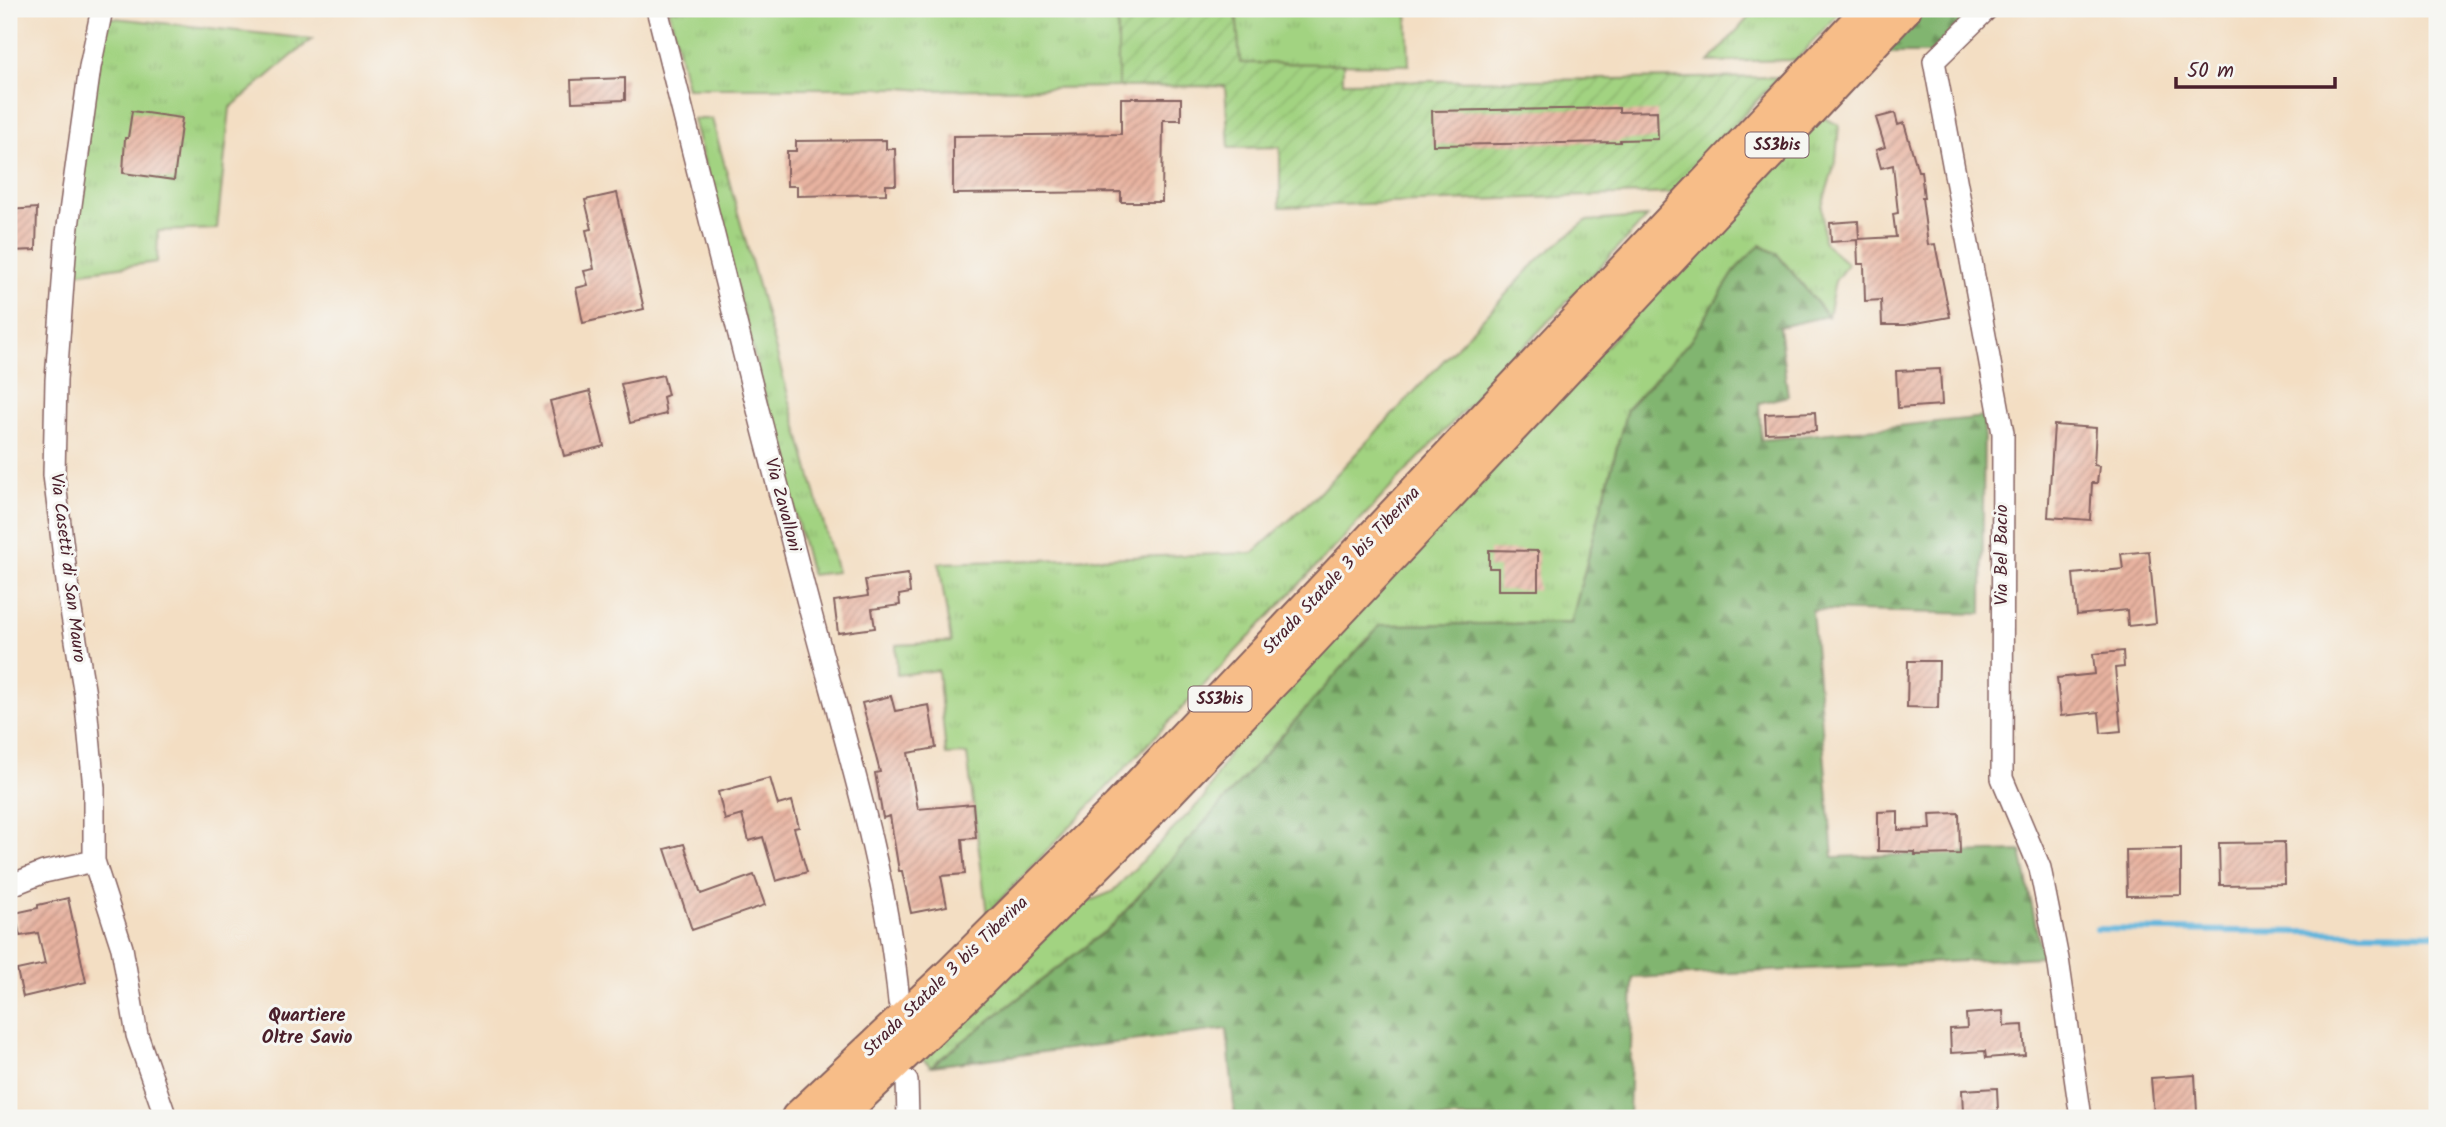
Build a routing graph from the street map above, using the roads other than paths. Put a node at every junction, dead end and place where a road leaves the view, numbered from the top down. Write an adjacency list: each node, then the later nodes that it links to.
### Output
1 (102, 9): 7 (street, Via Casetti di San Mauro)
2 (657, 9): 9 (street, Via Zavalloni)
3 (1870, 9): 6 (highway, Strada Statale 3 bis Tiberina / SS3bis)
4 (1904, 9): 6 (highway, Strada Statale 3 bis Tiberina / SS3bis)
5 (1987, 9): 15 (street, Via Bel Bacio)
6 (1639, 274): 12 (highway, Strada Statale 3 bis Tiberina / SS3bis); 13 (highway, Strada Statale 3 bis Tiberina / SS3bis)
7 (94, 861): 8 (street); 11 (street, Via Casetti di San Mauro)
8 (9, 886)
9 (899, 1002)
10 (906, 1081): 14 (street)
11 (166, 1118)
12 (798, 1118)
13 (836, 1118)
14 (908, 1118)
15 (2081, 1118)

